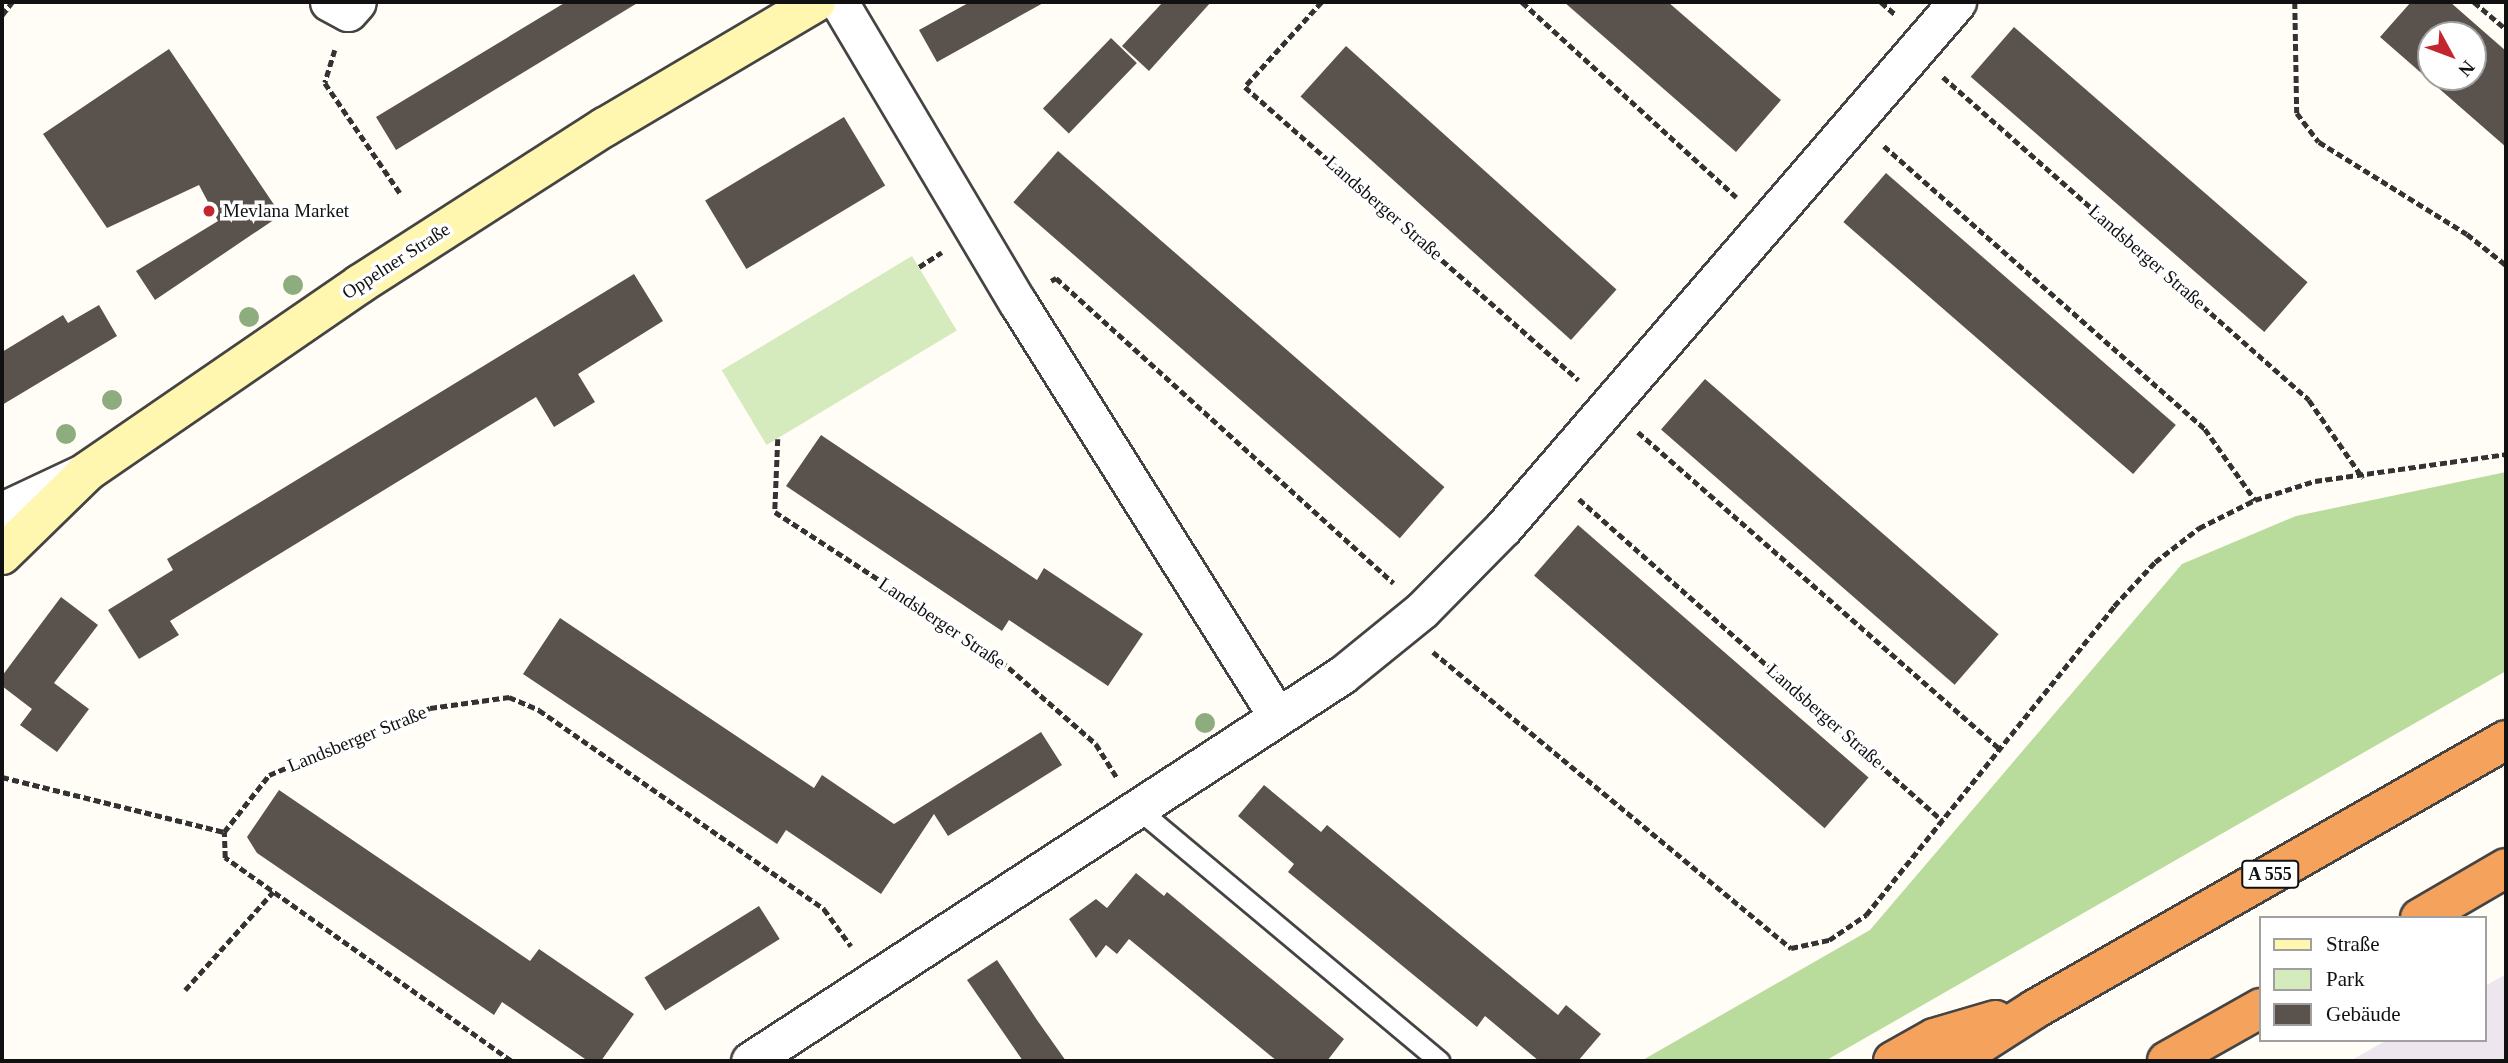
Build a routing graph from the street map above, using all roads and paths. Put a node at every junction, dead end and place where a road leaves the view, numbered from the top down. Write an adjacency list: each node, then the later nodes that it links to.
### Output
1 (12, 2): 10 (path)
2 (816, 2): 21 (street, Oppelner Straße)
3 (839, 2): 17 (street)
4 (1322, 2): 18 (path, Landsberger Straße)
5 (1522, 2): 15 (path)
6 (1957, 2): 12 (street)
7 (2295, 2): 16 (path)
8 (2474, 2): 11 (path)
9 (344, 5): 14 (path)
10 (2, 15)
11 (2506, 29)
12 (1914, 51): 13 (street); 23 (path, Landsberger Straße)
13 (1854, 120): 15 (street); 24 (path)
14 (400, 193)
15 (1765, 224): 18 (street)
16 (2506, 265)
17 (1018, 303): 27 (path); 28 (street)
18 (1608, 405): 22 (street); 30 (path, Landsberger Straße)
19 (778, 439): 32 (path, Landsberger Straße)
20 (2506, 454): 23 (path)
21 (88, 471): 25 (street); 26 (street, Oppelner Straße)
22 (1549, 473): 27 (street); 33 (path, Landsberger Straße)
23 (2363, 478): 24 (path)
24 (2255, 500): 30 (path)
25 (2, 511)
26 (2, 555)
27 (1413, 617): 28 (street); 33 (path)
28 (1277, 716): 32 (street)
29 (2506, 740): 40 (highway, A 555)
30 (2000, 749): 33 (path)
31 (2, 777): 34 (path)
32 (1138, 809): 38 (street); 44 (lane)
33 (1942, 820)
34 (224, 832): 36 (path); 38 (path, Landsberger Straße)
35 (2506, 869): 37 (highway)
36 (273, 892): 39 (path); 42 (path)
37 (2424, 916)
38 (877, 981): 43 (street)
39 (185, 990)
40 (2035, 1009): 45 (highway); 46 (highway, A 555)
41 (2260, 1009): 47 (highway)
42 (512, 1061)
43 (750, 1061)
44 (1439, 1061)
45 (1893, 1061)
46 (1954, 1061)
47 (2167, 1061)

